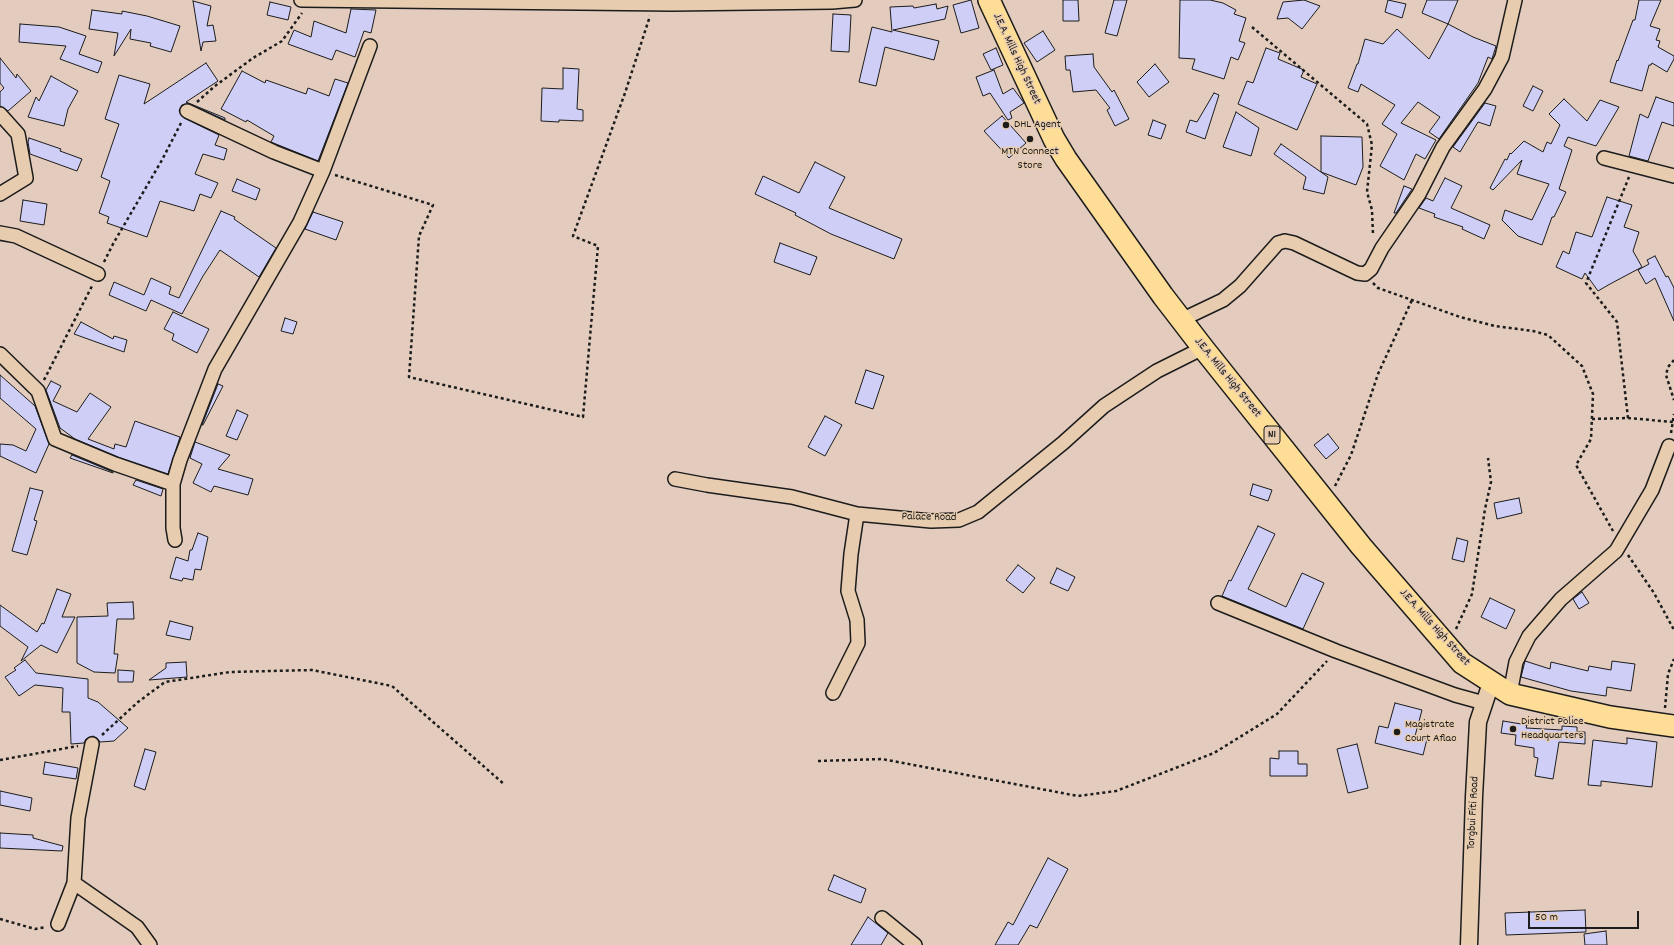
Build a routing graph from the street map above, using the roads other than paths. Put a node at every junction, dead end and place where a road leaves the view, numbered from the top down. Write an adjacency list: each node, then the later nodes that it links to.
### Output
1 (301, 0): 2 (street)
2 (312, 0): 3 (street)
3 (855, 0)
4 (989, 0): 15 (highway, J.E.A. Mills High Street / N1)
5 (1515, 0): 15 (street)
6 (370, 46): 10 (street)
7 (187, 111): 10 (street)
8 (0, 114): 12 (street)
9 (1604, 158): 11 (street)
10 (323, 171): 20 (street)
11 (1674, 176)
12 (0, 194)
13 (0, 233): 14 (street)
14 (98, 274)
15 (1181, 320): 16 (highway, J.E.A. Mills High Street / N1)
16 (1203, 348): 21 (street, Palace Road); 24 (highway, J.E.A. Mills High Street / N1)
17 (0, 354): 20 (street)
18 (1669, 446): 24 (street)
19 (675, 479): 21 (street, Palace Road)
20 (173, 484): 22 (street)
21 (857, 514): 25 (street)
22 (175, 540)
23 (1218, 602): 26 (street)
24 (1501, 689): 26 (street, Torgbui Fiti Road); 27 (highway, J.E.A. Mills High Street / N1)
25 (833, 693)
26 (1484, 703): 34 (street, Torgbui Fiti Road)
27 (1670, 717)
28 (92, 744): 29 (street)
29 (74, 883): 31 (street); 32 (street)
30 (882, 918): 33 (street)
31 (58, 924)
32 (150, 945)
33 (915, 945)
34 (1469, 945)

